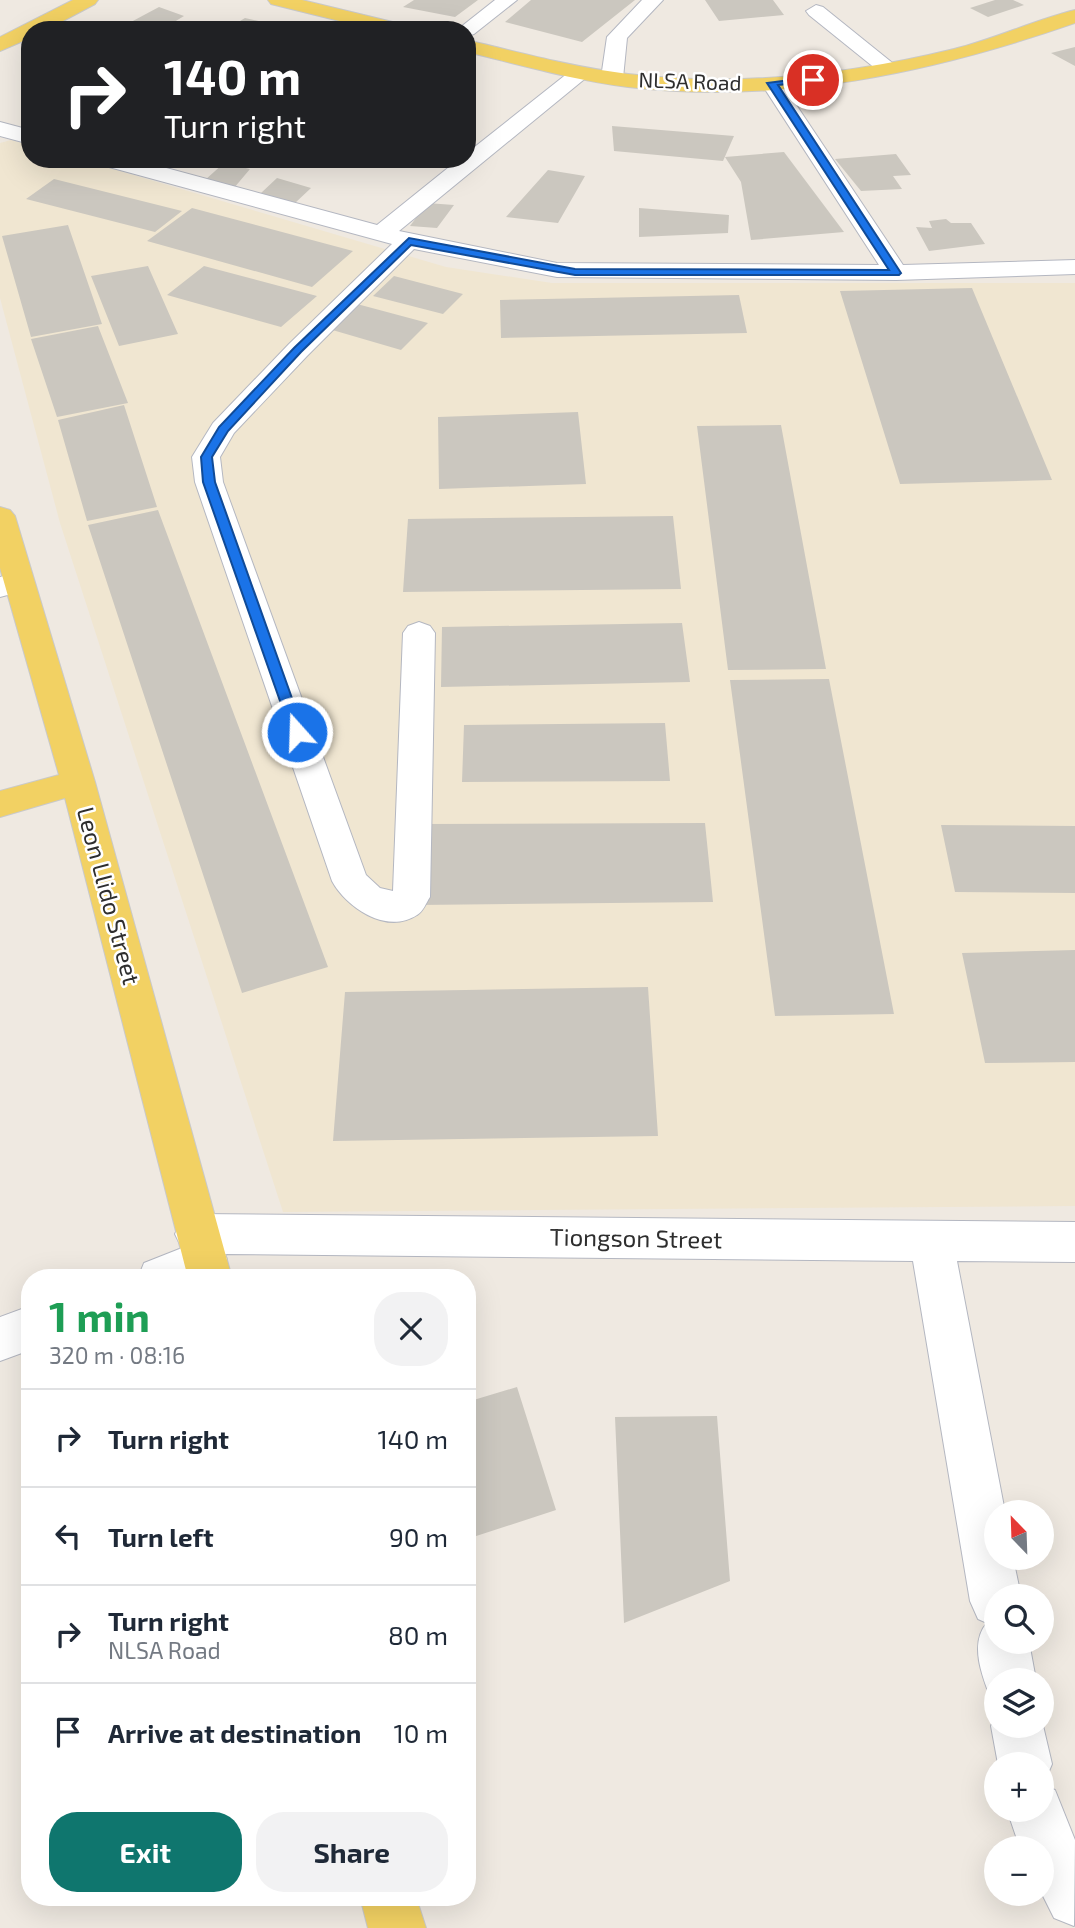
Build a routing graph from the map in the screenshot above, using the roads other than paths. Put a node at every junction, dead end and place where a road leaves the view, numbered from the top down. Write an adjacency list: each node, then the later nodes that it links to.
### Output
1 (88, 0): 7 (main road)
2 (278, 0): 8 (main road)
3 (507, 0): 9 (street)
4 (653, 0): 15 (street)
5 (816, 11): 13 (street)
6 (1075, 16): 13 (main road, NLSA Road)
7 (47, 21)
8 (365, 21)
9 (476, 23)
10 (21, 34): 11 (main road)
11 (0, 45)
12 (476, 48): 14 (main road, NLSA Road)
13 (888, 69): 16 (main road, NLSA Road)
14 (580, 73): 15 (main road, NLSA Road); 19 (street)
15 (612, 78): 16 (main road, NLSA Road)
16 (772, 83): 24 (street)
17 (0, 129): 18 (street)
18 (21, 135)
19 (476, 166)
20 (139, 168): 22 (street)
21 (473, 168): 22 (street)
22 (395, 238): 24 (street); 27 (street)
23 (1075, 267): 24 (street)
24 (896, 273)
25 (0, 516): 26 (main road, Leon Llido Street)
26 (9, 584): 28 (main road, Leon Llido Street)
27 (419, 633)
28 (78, 782): 29 (main road); 32 (main road, Leon Llido Street)
29 (0, 804)
30 (932, 1242): 31 (street, Tiongson Street); 32 (street, Tiongson Street); 36 (street)
31 (1075, 1242)
32 (204, 1257): 33 (street)
33 (179, 1269)
34 (21, 1331): 35 (street)
35 (0, 1339)
36 (993, 1584)
37 (1038, 1822): 38 (street)
38 (1074, 1898)
39 (391, 1906): 40 (main road)
40 (397, 1928)

